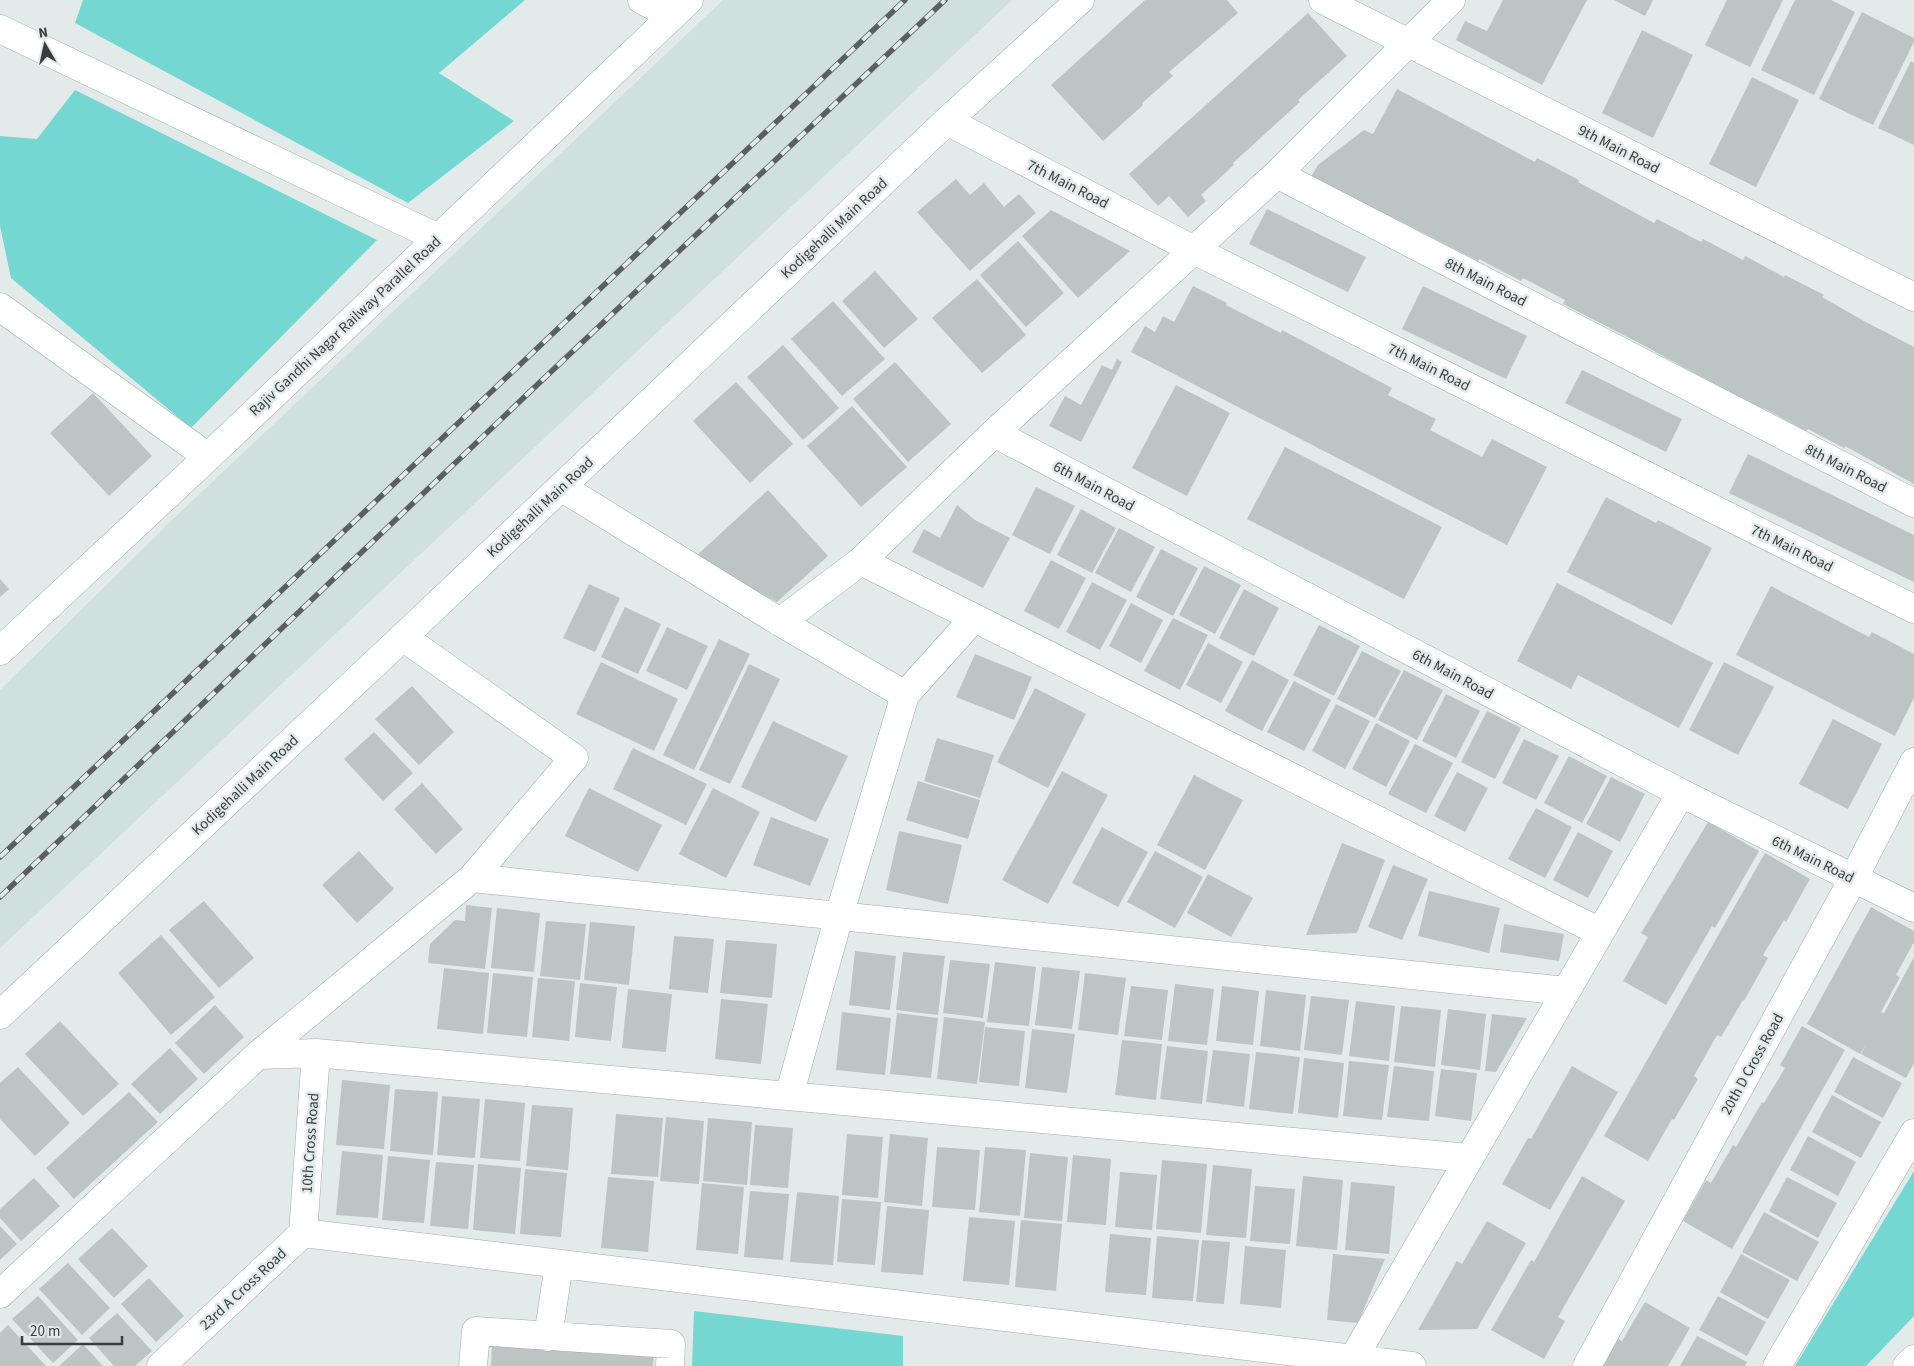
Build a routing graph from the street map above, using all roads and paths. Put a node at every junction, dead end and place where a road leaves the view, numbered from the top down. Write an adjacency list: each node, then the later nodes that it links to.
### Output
1 (642, 0): 5 (street)
2 (1080, 0): 8 (street, Kodigehalli Main Road)
3 (1323, 0): 7 (street, 9th Main Road)
4 (1451, 0): 7 (street)
5 (681, 8): 10 (street, Rajiv Gandhi Nagar Railway Parallel Road)
6 (0, 29): 10 (street)
7 (1407, 42): 9 (street); 12 (street, 9th Main Road)
8 (947, 121): 11 (street, 7th Main Road); 16 (street, Kodigehalli Main Road)
9 (1277, 174): 11 (street); 17 (street, 8th Main Road)
10 (438, 238): 15 (street, Rajiv Gandhi Nagar Railway Parallel Road)
11 (1194, 250): 14 (street); 19 (street, 7th Main Road)
12 (1914, 298)
13 (0, 306): 15 (street)
14 (994, 433): 18 (street); 26 (street, 6th Main Road)
15 (208, 457): 23 (street, Rajiv Gandhi Nagar Railway Parallel Road)
16 (561, 487): 21 (street); 22 (street, Kodigehalli Main Road)
17 (1914, 503)
18 (861, 561): 20 (street); 21 (street)
19 (1914, 608)
20 (974, 618): 24 (street); 31 (street)
21 (780, 622): 24 (street)
22 (403, 637): 27 (street); 33 (street, Kodigehalli Main Road)
23 (0, 651)
24 (905, 695): 30 (street)
25 (1914, 762): 28 (street, 20th D Cross Road)
26 (1681, 793): 28 (street, 6th Main Road); 31 (street)
27 (472, 878): 30 (street); 35 (street)
28 (1853, 879): 29 (street, 6th Main Road); 49 (street, 20th D Cross Road)
29 (1914, 908)
30 (839, 916): 32 (street); 36 (street)
31 (1600, 932): 32 (street)
32 (1566, 991): 38 (street)
33 (0, 1015)
34 (316, 1053): 35 (street); 36 (street); 39 (street, 10th Cross Road)
35 (258, 1055): 41 (street)
36 (789, 1096): 38 (street)
37 (1914, 1133): 50 (street)
38 (1469, 1158): 43 (street)
39 (303, 1233): 40 (street); 45 (street, 23rd A Cross Road)
40 (559, 1264): 42 (street); 43 (street)
41 (0, 1294)
42 (548, 1337): 46 (street); 47 (street)
43 (1353, 1359): 48 (street)
44 (1914, 1360): 51 (street)
45 (170, 1362)
46 (473, 1366)
47 (670, 1366)
48 (1412, 1366)
49 (1586, 1366)
50 (1777, 1366)
51 (1907, 1366)

